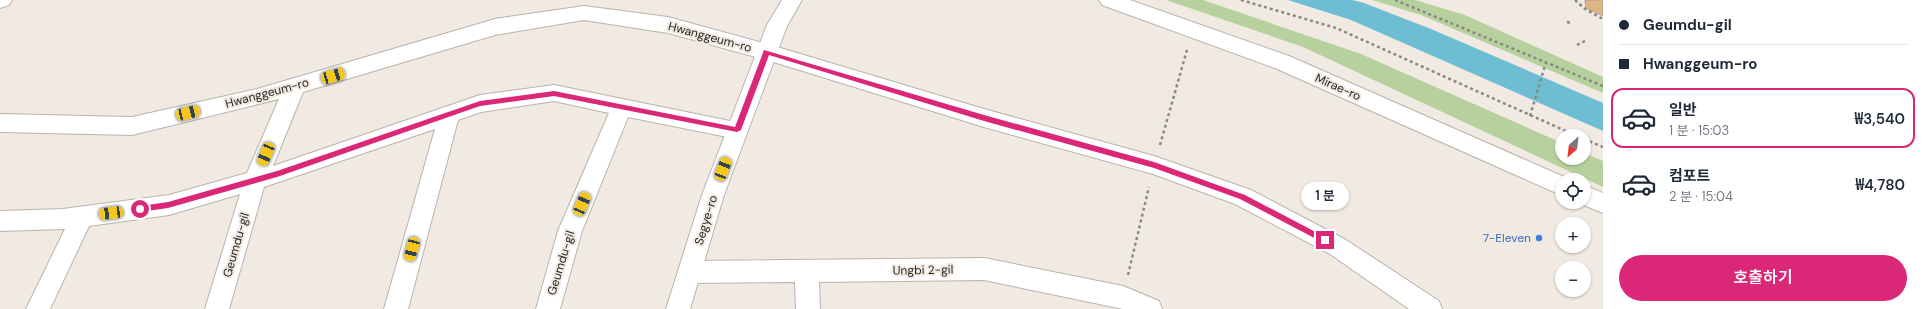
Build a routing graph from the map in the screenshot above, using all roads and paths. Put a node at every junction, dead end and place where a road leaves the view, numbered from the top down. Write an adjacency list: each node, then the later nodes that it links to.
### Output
1 (792, 0): 11 (street, Segye-ro)
2 (1109, 0): 24 (street, Mirae-ro)
3 (1241, 0): 17 (path)
4 (1395, 0): 12 (path)
5 (1575, 0): 6 (path)
6 (1603, 19)
7 (1567, 22): 8 (path)
8 (1571, 23)
9 (1585, 41): 10 (path)
10 (1577, 45)
11 (767, 52): 13 (street, Hwanggeum-ro); 20 (street, Segye-ro); 38 (street, Hwanggeum-ro)
12 (1546, 62): 14 (path); 17 (path)
13 (295, 86): 18 (street, Hwanggeum-ro); 23 (street, Geumdu-gil)
14 (1603, 86)
15 (622, 106): 16 (street); 20 (street); 34 (street, Geumdu-gil)
16 (449, 115): 23 (street); 33 (street)
17 (1530, 116): 19 (path)
18 (0, 122)
19 (1561, 129)
20 (737, 130): 30 (street, Segye-ro)
21 (1591, 142): 22 (path)
22 (1603, 147)
23 (255, 181): 27 (street); 32 (street, Geumdu-gil)
24 (1555, 182)
25 (1591, 198): 26 (street)
26 (1603, 203)
27 (82, 217): 28 (street); 31 (street)
28 (0, 221)
29 (806, 271): 30 (street, Ungbi 2-gil); 36 (street); 37 (street, Ungbi 2-gil)
30 (690, 272): 35 (street, Segye-ro)
31 (38, 309)
32 (217, 309)
33 (396, 309)
34 (548, 309)
35 (678, 309)
36 (808, 309)
37 (1150, 309)
38 (1430, 309)

